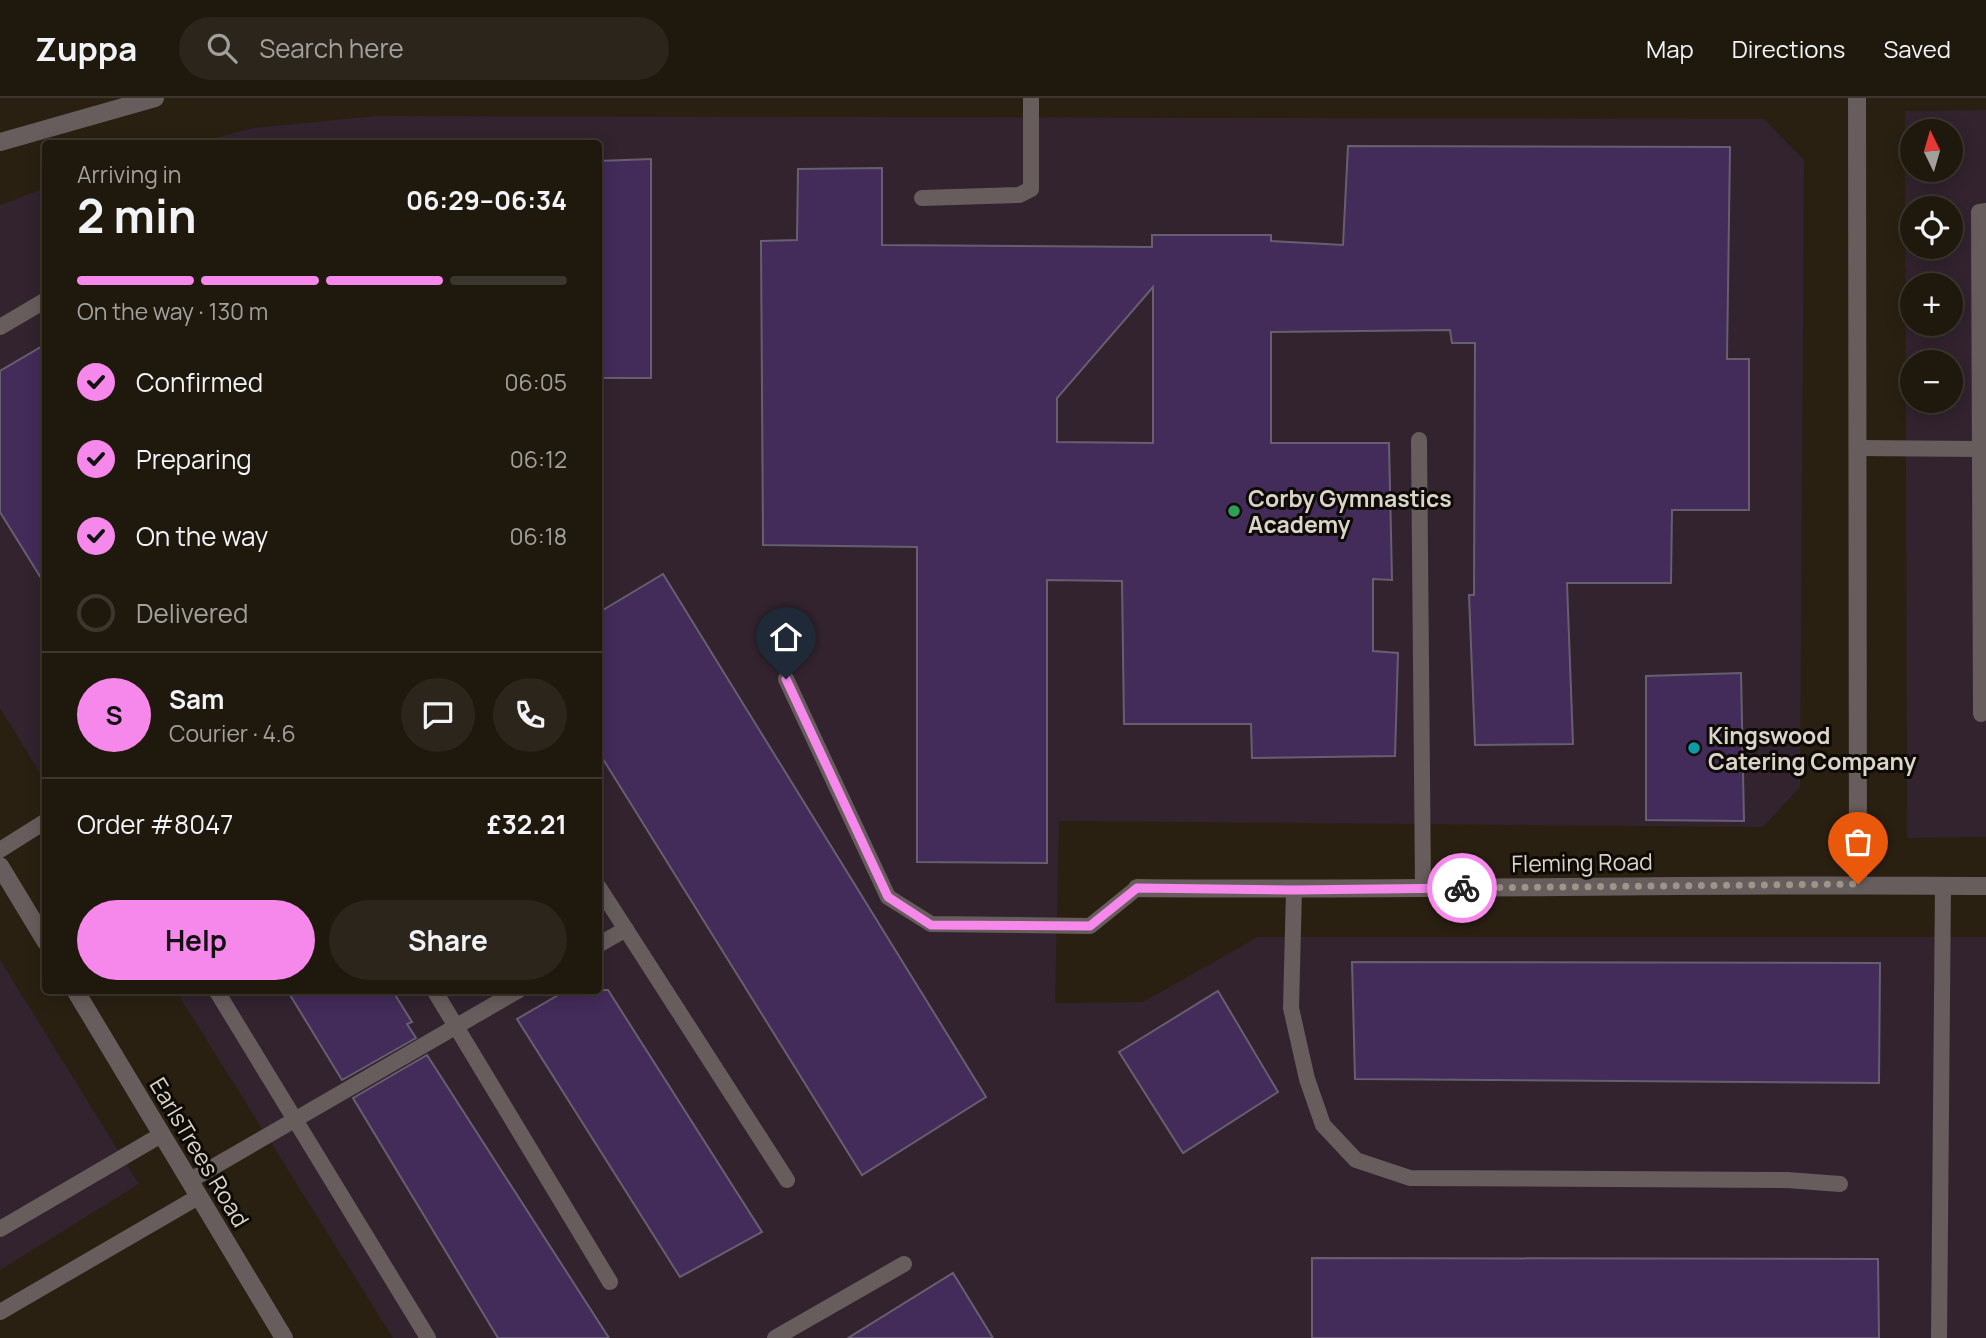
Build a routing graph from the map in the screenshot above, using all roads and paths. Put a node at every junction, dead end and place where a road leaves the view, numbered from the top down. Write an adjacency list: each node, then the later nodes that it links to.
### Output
1 (155, 98): 4 (street)
2 (1031, 98): 5 (lane)
3 (1857, 98): 10 (street)
4 (0, 142)
5 (922, 198)
6 (1986, 211): 11 (lane)
7 (42, 302): 8 (lane)
8 (0, 327)
9 (1419, 440): 21 (lane)
10 (1858, 448): 11 (lane); 17 (street)
11 (1980, 449): 13 (lane)
12 (786, 679): 20 (lane)
13 (1981, 714)
14 (42, 823): 15 (lane)
15 (0, 849)
16 (0, 866): 25 (street)
17 (1858, 884): 18 (street, Fleming Road); 21 (street, Fleming Road)
18 (1943, 885): 19 (street, Fleming Road); 44 (lane)
19 (1986, 886)
20 (1137, 888): 22 (street, Fleming Road)
21 (1423, 888): 22 (street, Fleming Road)
22 (1294, 890): 35 (lane)
23 (602, 892): 24 (lane)
24 (626, 929): 26 (lane); 34 (lane)
25 (42, 935)
26 (602, 943)
27 (77, 994): 33 (street, EarlsTrees Road)
28 (218, 994): 32 (lane)
29 (436, 994): 31 (lane)
30 (512, 994): 31 (lane)
31 (456, 1026): 32 (lane); 39 (lane)
32 (294, 1119): 36 (lane); 42 (lane)
33 (161, 1135): 36 (street, EarlsTrees Road); 37 (lane)
34 (788, 1180)
35 (1840, 1184)
36 (194, 1189): 40 (lane); 41 (street, EarlsTrees Road)
37 (0, 1229)
38 (904, 1264): 43 (lane)
39 (610, 1282)
40 (0, 1312)
41 (284, 1338)
42 (428, 1338)
43 (775, 1338)
44 (1939, 1338)

